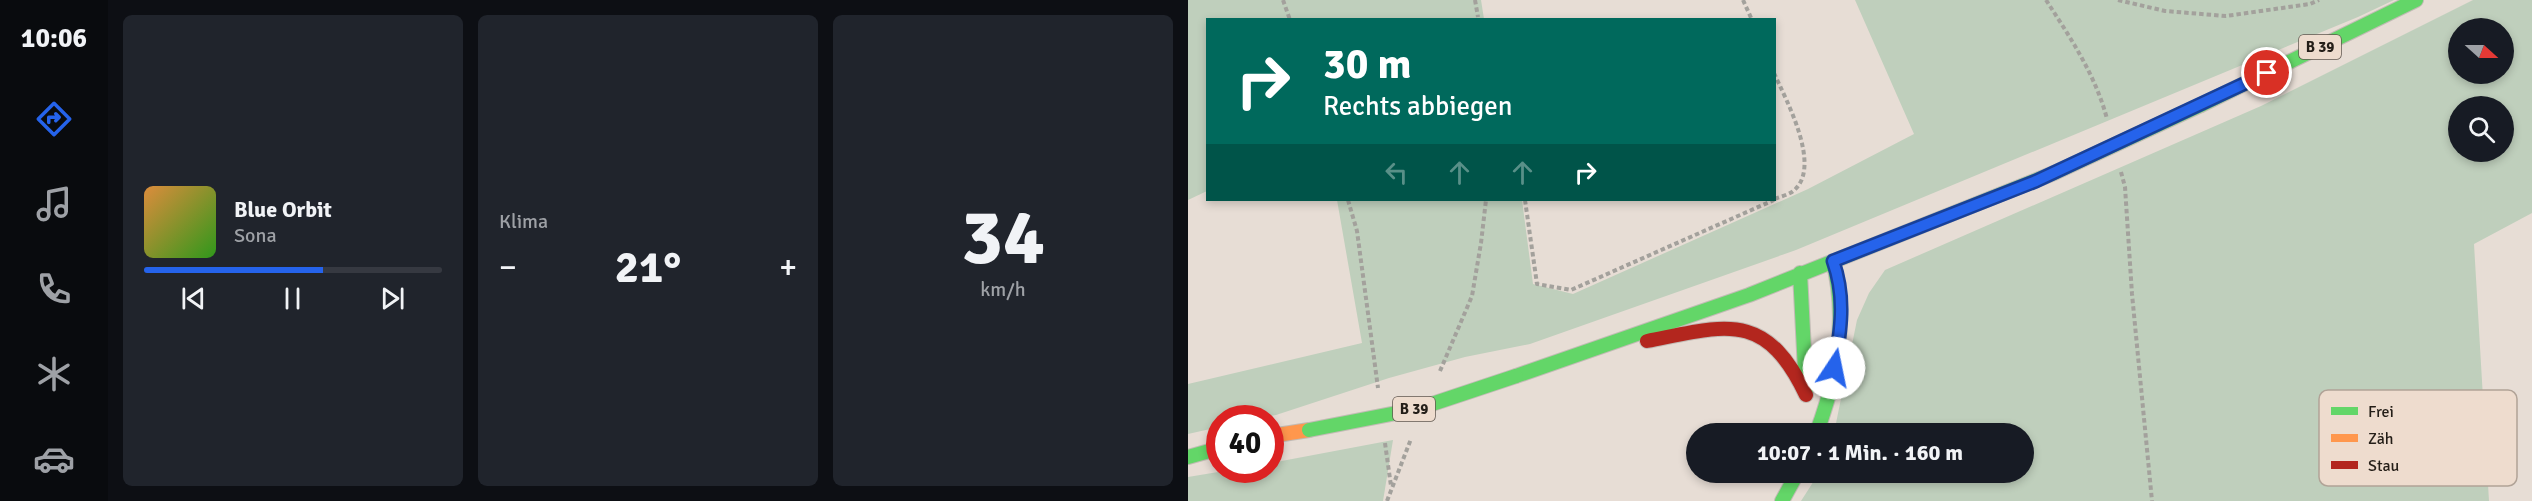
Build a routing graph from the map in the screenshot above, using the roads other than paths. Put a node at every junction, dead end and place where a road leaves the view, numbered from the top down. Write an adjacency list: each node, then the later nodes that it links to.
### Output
1 (2416, 0): 2 (main road, B 39, bridge)
2 (1833, 261): 3 (main road, B 39); 5 (main road)
3 (1800, 273): 4 (main road, B 39); 4 (main road)
4 (1606, 343): 6 (main road, B 39, bridge)
5 (1820, 423)
6 (1284, 434)
7 (1206, 452): 8 (main road)
8 (1188, 457)
9 (1792, 483): 10 (main road)
10 (1782, 501)

